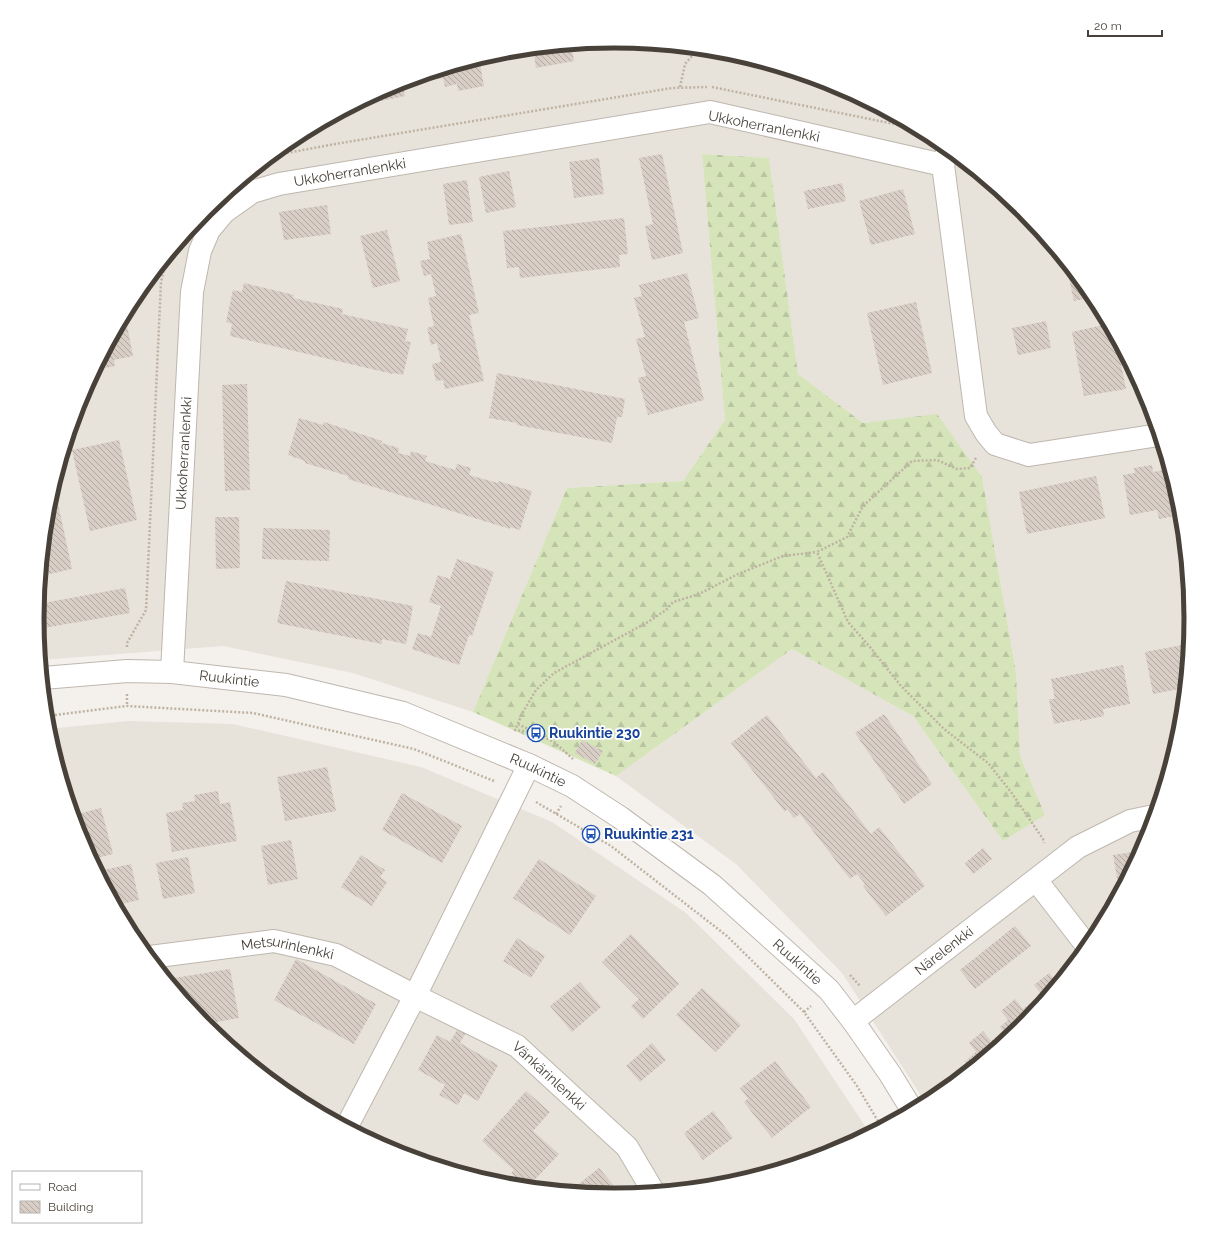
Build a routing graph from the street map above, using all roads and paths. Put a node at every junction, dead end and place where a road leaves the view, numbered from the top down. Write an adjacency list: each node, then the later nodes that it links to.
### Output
1 (694, 53): 2 (path)
2 (680, 87)
3 (945, 157): 4 (street, Ukkoherranlenkki); 6 (street, Ukkoherranlenkki)
4 (203, 225): 10 (street, Ukkoherranlenkki)
5 (164, 268): 9 (path)
6 (986, 433): 7 (street, Ukkoherranlenkki); 8 (path)
7 (1155, 436)
8 (816, 552): 13 (path); 16 (path)
9 (127, 672): 10 (street, Ruukintie); 11 (street, Ruukintie); 12 (path)
10 (172, 672): 14 (street, Ruukintie)
11 (47, 678)
12 (127, 706)
13 (536, 733)
14 (529, 765): 19 (street); 20 (street, Ruukintie)
15 (1148, 817): 16 (street, Närelenkki)
16 (1043, 874): 17 (street); 20 (street, Närelenkki)
17 (1083, 940)
18 (156, 956): 19 (street, Metsurinlenkki)
19 (415, 996): 22 (street); 23 (street, Vänkärinlenkki)
20 (853, 1021): 21 (street, Ruukintie)
21 (909, 1105)
22 (349, 1122)
23 (650, 1186)

